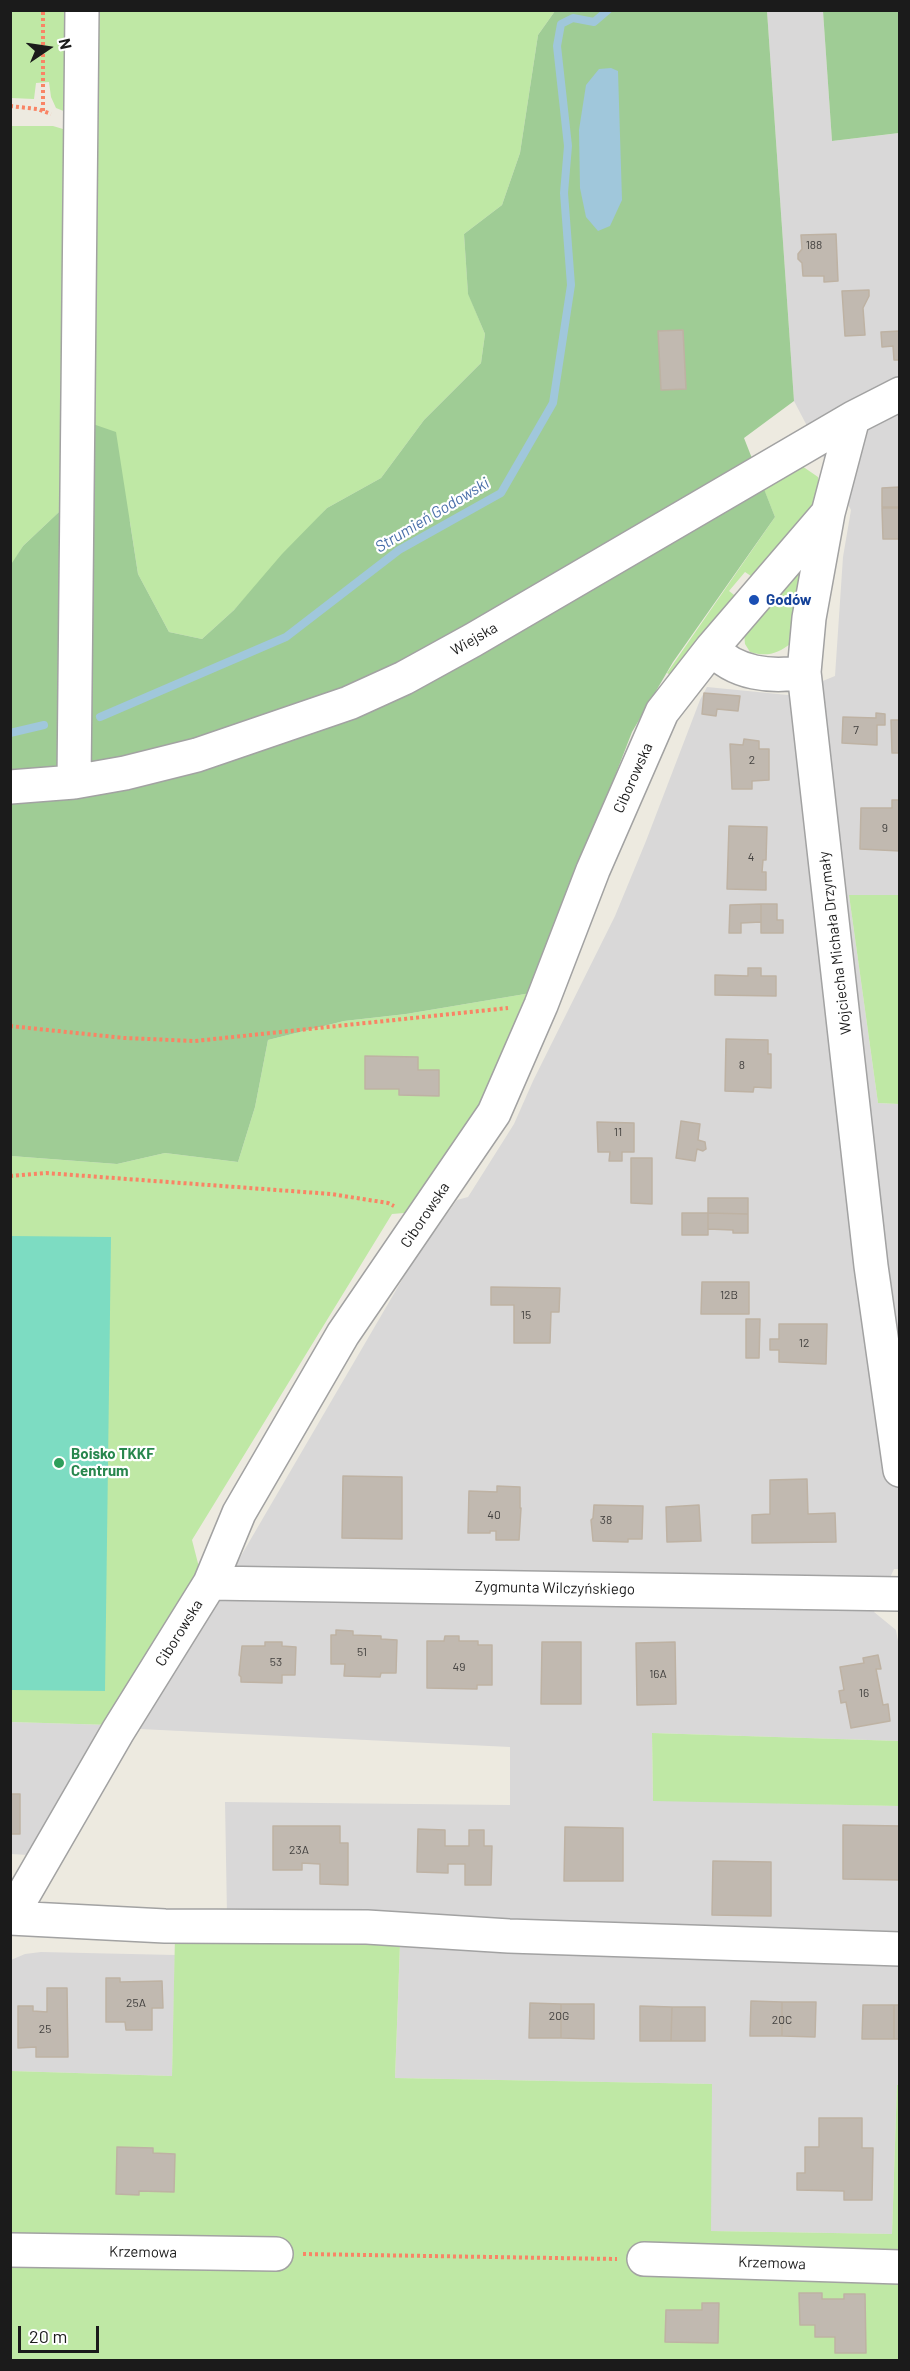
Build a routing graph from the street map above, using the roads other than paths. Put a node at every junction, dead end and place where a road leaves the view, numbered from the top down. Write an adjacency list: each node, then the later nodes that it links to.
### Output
1 (82, 10): 7 (street)
2 (900, 394): 3 (street, Wiejska)
3 (853, 418): 4 (street, Wojciecha Michała Drzymały); 7 (street, Wiejska)
4 (828, 513): 5 (street, Ciborowska); 6 (street, Wojciecha Michała Drzymały)
5 (712, 648): 6 (street); 10 (street, Ciborowska)
6 (804, 672): 9 (street, Wojciecha Michała Drzymały)
7 (74, 782): 8 (street, Wiejska)
8 (10, 786)
9 (900, 1470)
10 (210, 1583): 11 (street, Zygmunta Wilczyńskiego); 12 (street, Ciborowska)
11 (900, 1594)
12 (10, 1918): 13 (street)
13 (900, 1950)
14 (10, 2250): 15 (street, Krzemowa)
15 (276, 2254)
16 (644, 2259): 17 (street, Krzemowa)
17 (900, 2267)

